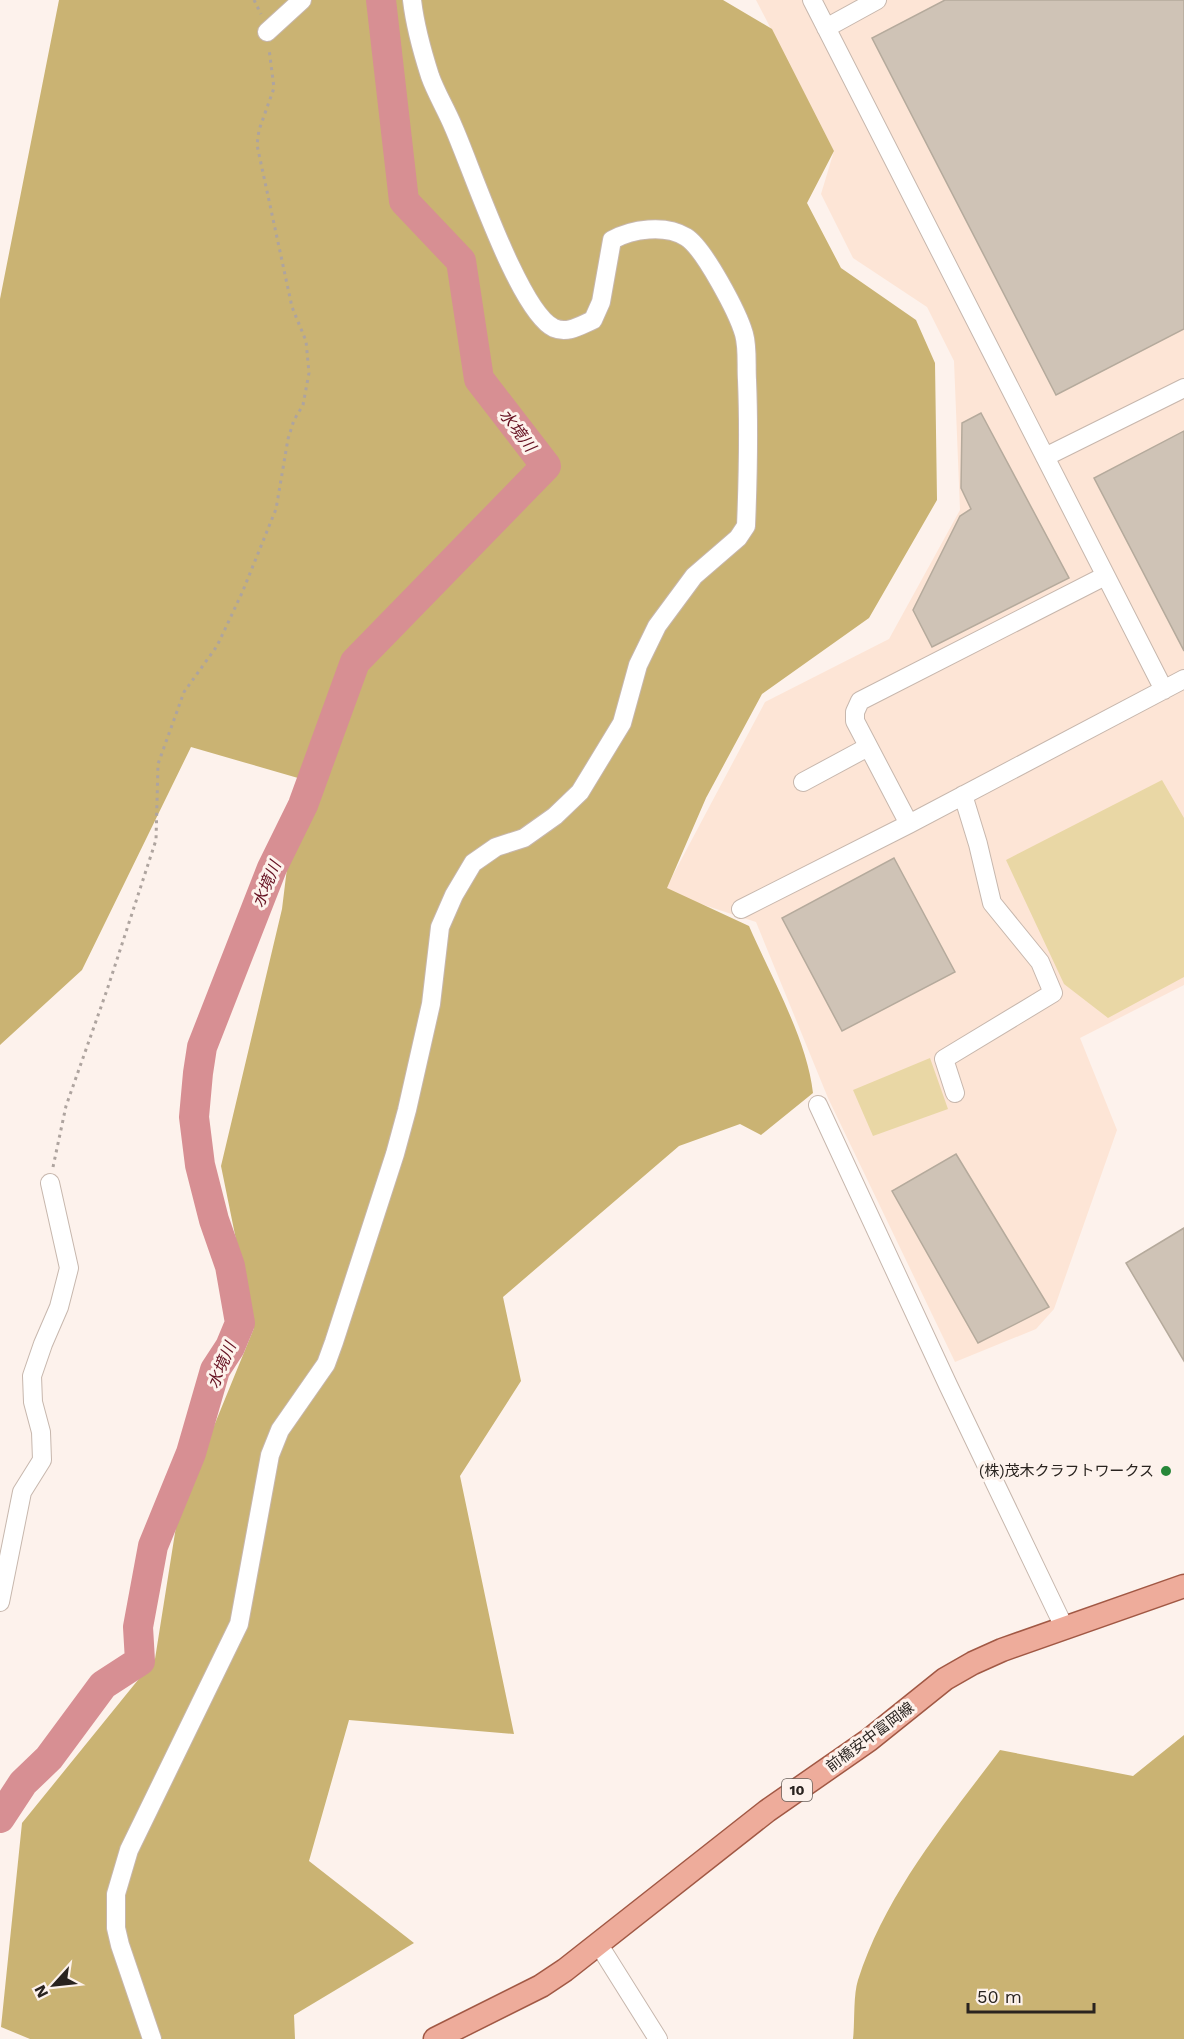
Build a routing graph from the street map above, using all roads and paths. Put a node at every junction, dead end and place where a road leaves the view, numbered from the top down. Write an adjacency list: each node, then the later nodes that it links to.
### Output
1 (302, 0): 6 (street)
2 (412, 0): 24 (street)
3 (812, 0): 5 (street)
4 (877, 0): 5 (street)
5 (826, 28): 8 (street)
6 (267, 32): 19 (path)
7 (1184, 388): 8 (street)
8 (1045, 457): 9 (street)
9 (1105, 576): 11 (street); 12 (street)
10 (1184, 679): 11 (street)
11 (1164, 690): 14 (street)
12 (868, 747): 13 (street); 15 (street)
13 (803, 782)
14 (963, 795): 15 (street); 17 (street)
15 (909, 824): 16 (street)
16 (741, 909)
17 (955, 1093)
18 (818, 1105): 22 (street)
19 (50, 1183): 21 (street)
20 (1184, 1586): 22 (main road, 前橋安中富岡線 / 10)
21 (0, 1602)
22 (1065, 1629): 23 (main road, 前橋安中富岡線 / 10)
23 (599, 1945): 25 (main road, 前橋安中富岡線 / 10); 26 (street)
24 (152, 2039)
25 (435, 2039)
26 (658, 2039)

